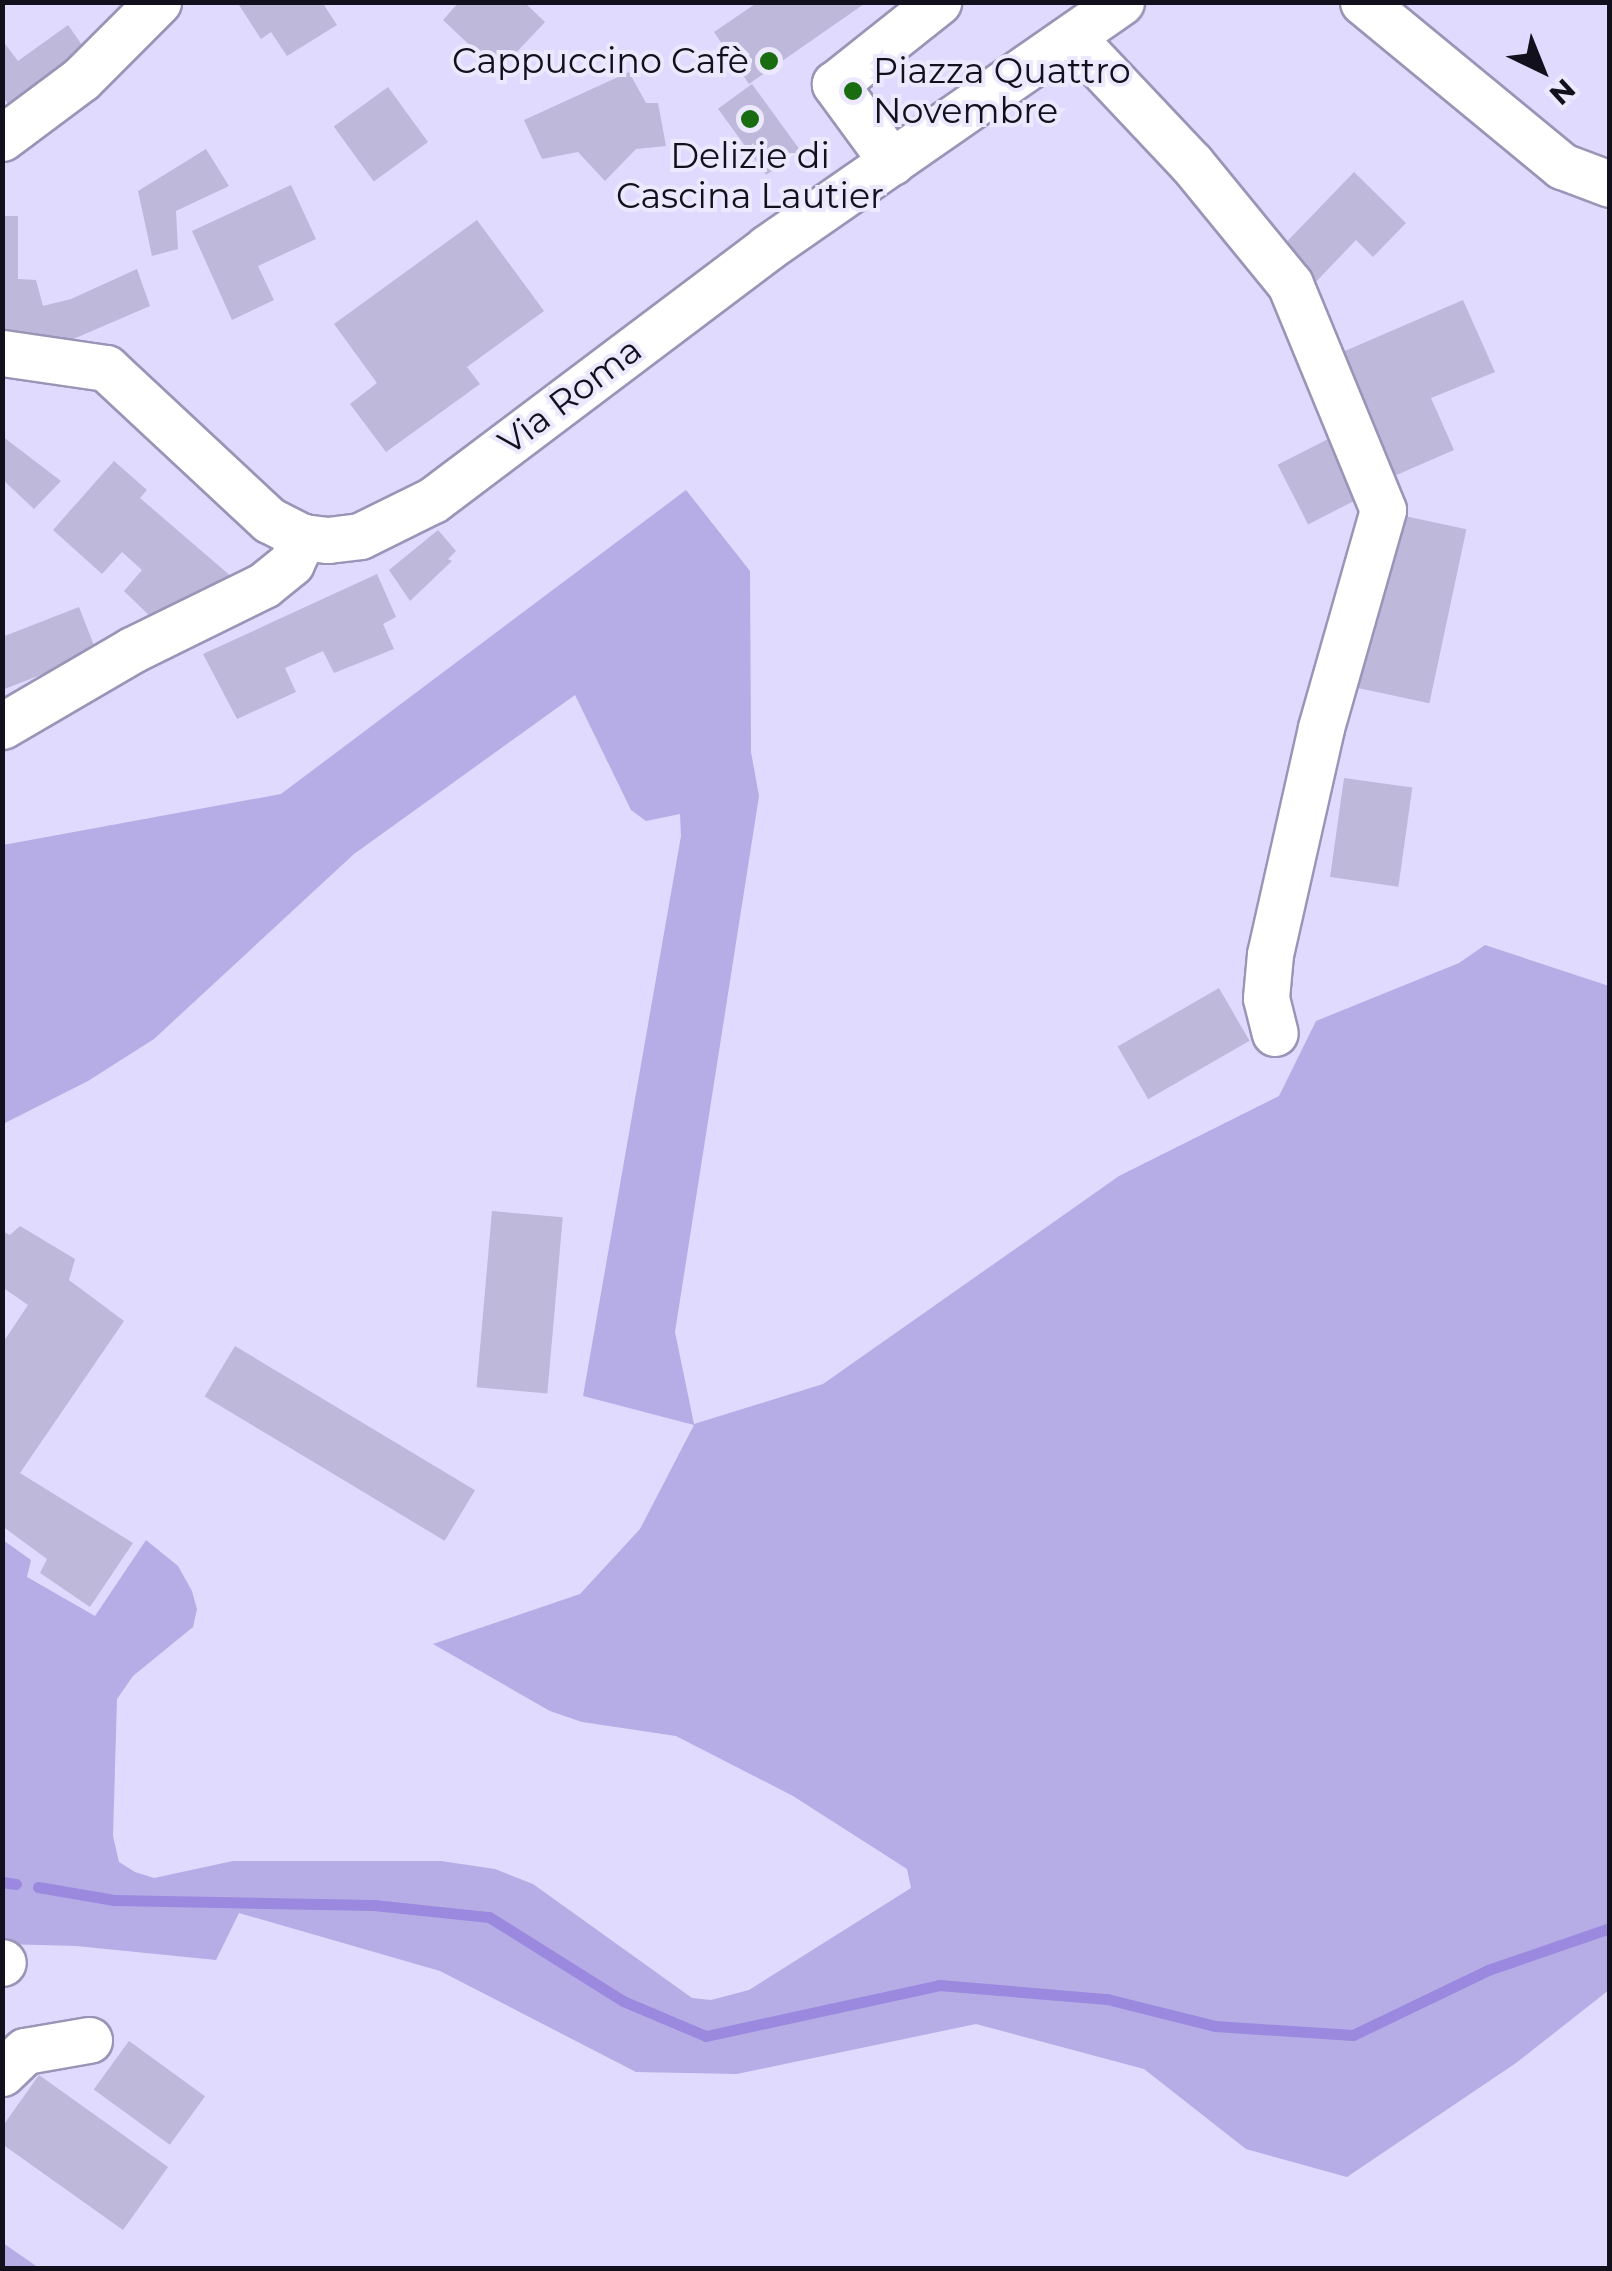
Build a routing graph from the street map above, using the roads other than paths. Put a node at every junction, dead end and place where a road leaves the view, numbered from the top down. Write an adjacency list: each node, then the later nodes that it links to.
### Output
1 (158, 2): 6 (street)
2 (938, 2): 7 (street)
3 (1121, 2): 5 (street, Via Roma)
4 (1363, 2): 8 (street)
5 (1073, 38): 7 (street, Via Roma); 12 (street)
6 (2, 138)
7 (892, 162): 10 (street, Via Roma)
8 (1610, 184)
9 (2, 352): 10 (street, Via Roma)
10 (303, 537): 11 (street)
11 (2, 726)
12 (1275, 1033)
13 (88, 2040): 14 (street)
14 (2, 2072)

